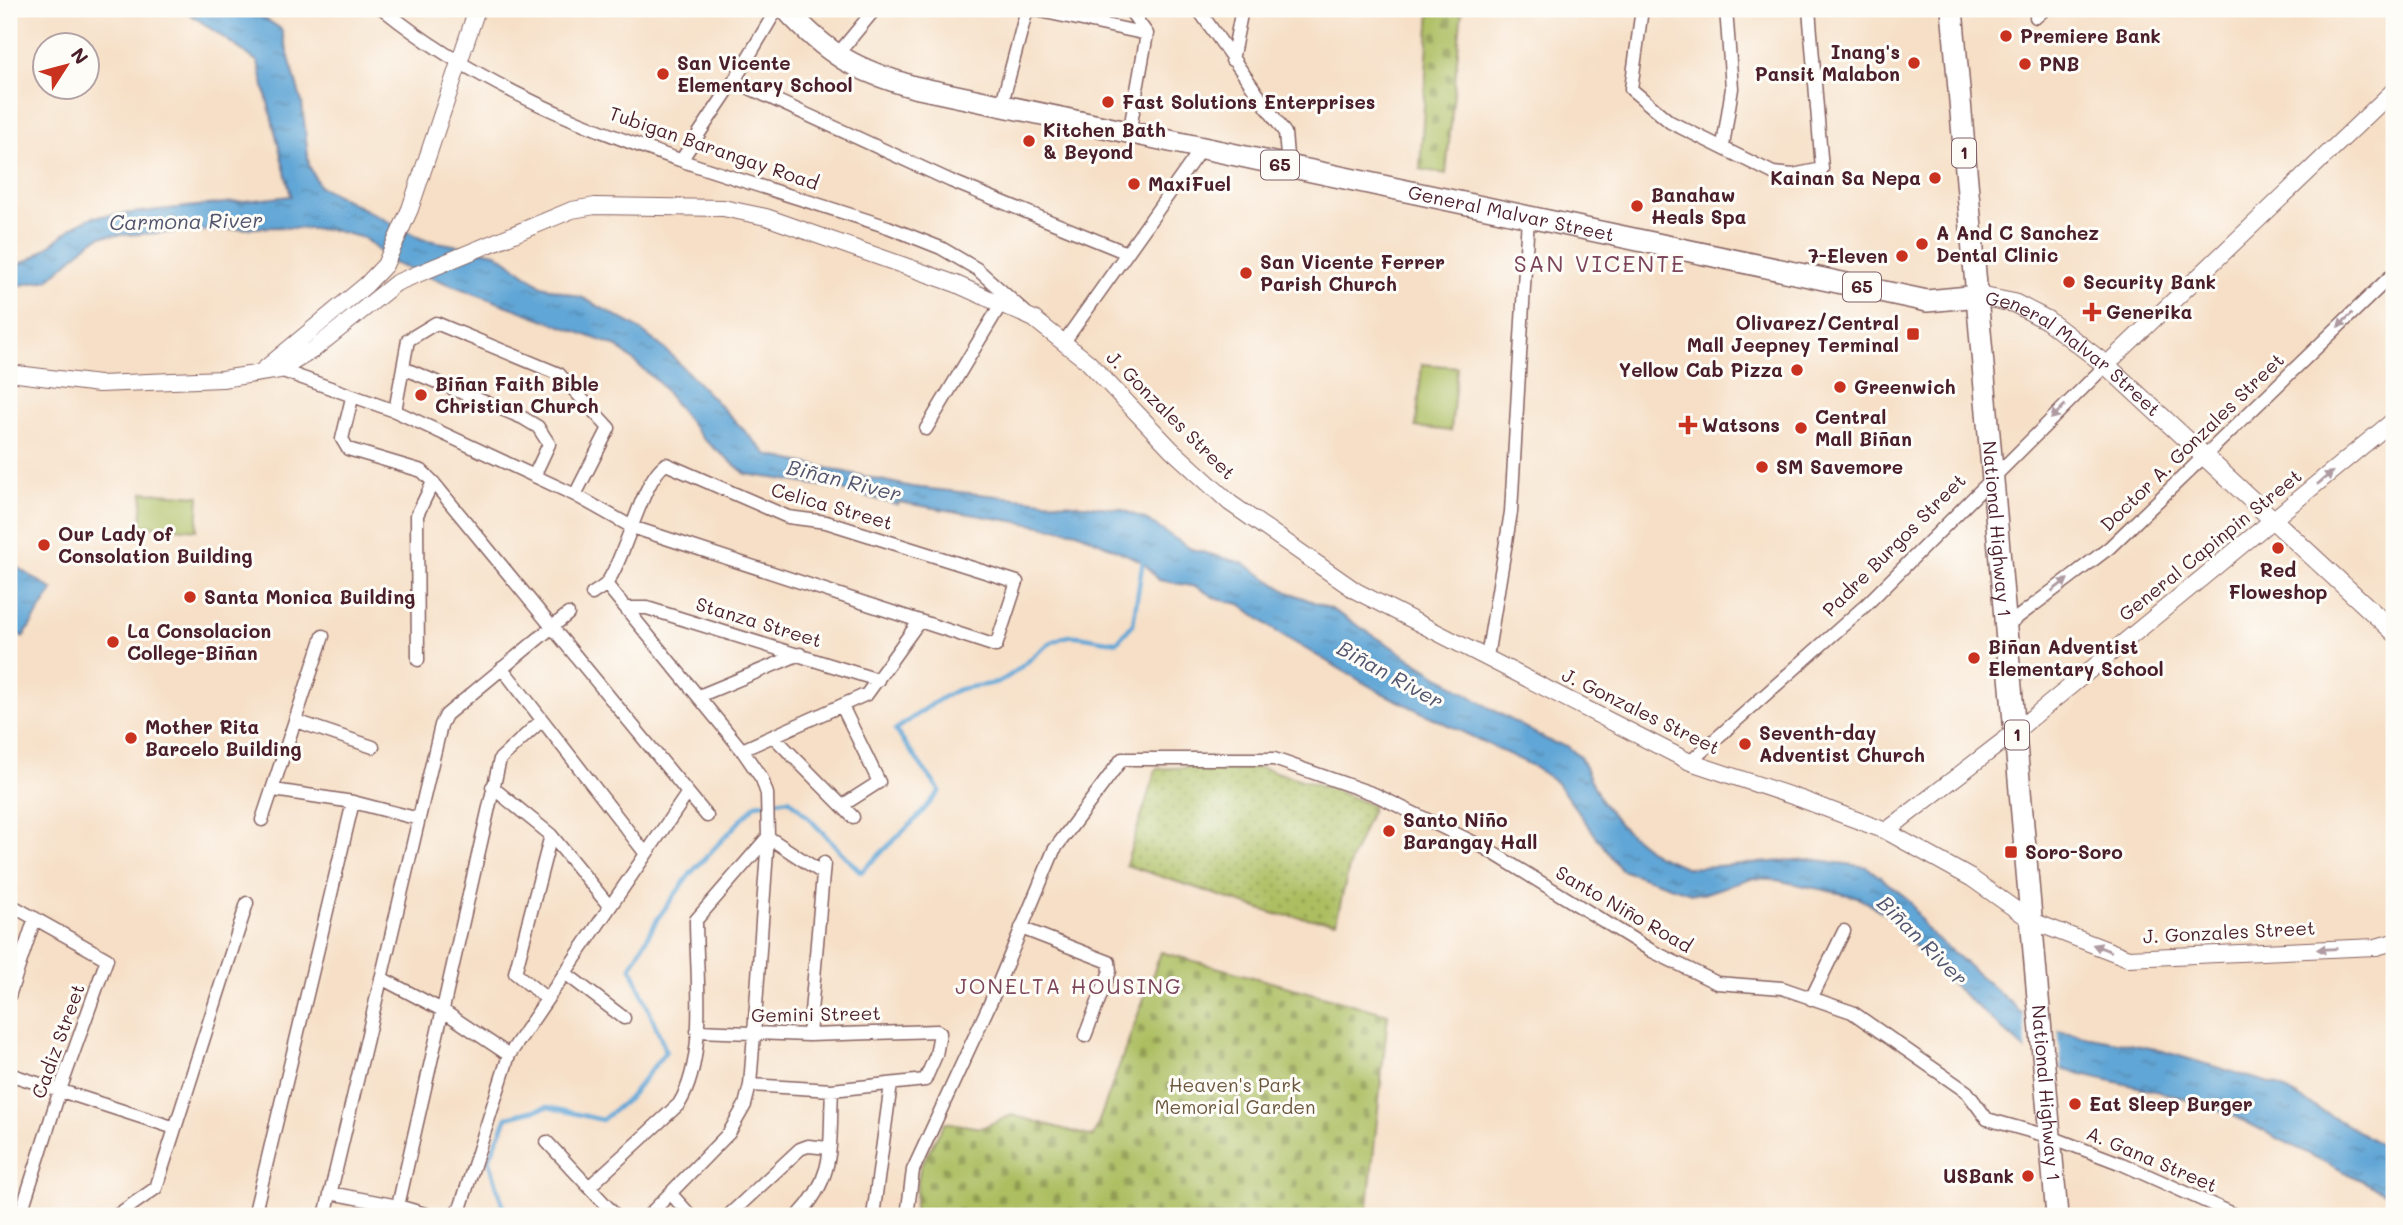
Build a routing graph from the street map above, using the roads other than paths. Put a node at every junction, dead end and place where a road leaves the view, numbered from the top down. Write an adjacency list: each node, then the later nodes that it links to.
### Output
1 (383, 9): 17 (street, Tubigan Barangay Road)
2 (477, 9): 17 (street)
3 (777, 9): 18 (street)
4 (786, 9): 15 (highway, General Malvar Street / 65)
5 (875, 9): 15 (street)
6 (1029, 9): 14 (street); 20 (street)
7 (1129, 9): 14 (street)
8 (1198, 9): 16 (street)
9 (1242, 9): 16 (street)
10 (1642, 9): 23 (street)
11 (1726, 9): 23 (street)
12 (1809, 9): 23 (street)
13 (1952, 9): 29 (highway, National Highway 1 / 1)
14 (1147, 34): 21 (street)
15 (837, 55): 20 (highway, General Malvar Street / 65)
16 (1232, 60): 25 (street)
17 (459, 65): 24 (street, Tubigan Barangay Road); 36 (street)
18 (734, 81): 24 (street); 27 (street)
19 (2394, 90): 33 (street, Padre Burgos Street)
20 (1001, 107): 21 (highway, General Malvar Street / 65)
21 (1129, 134): 22 (highway, General Malvar Street / 65)
22 (1203, 146): 25 (highway, General Malvar Street / 65); 27 (street)
23 (1723, 146)
24 (682, 159): 31 (street, Tubigan Barangay Road)
25 (1289, 167): 26 (highway, General Malvar Street / 65)
26 (1528, 217): 29 (highway, General Malvar Street / 65); 59 (street)
27 (1127, 253): 32 (street)
28 (2394, 273): 42 (street, Doctor A. Gonzales Street, one-way to 42)
29 (1979, 296): 33 (main road, General Malvar Street); 44 (highway, National Highway 1 / 1)
30 (1001, 304): 31 (street, J. Gonzales Street); 35 (street, J. Gonzales Street); 41 (street)
31 (1034, 319): 32 (street, J. Gonzales Street)
32 (1064, 342): 59 (street, J. Gonzales Street)
33 (2106, 365): 42 (main road, General Malvar Street); 44 (street, Padre Burgos Street, one-way to 44)
34 (403, 368): 39 (street); 43 (street); 46 (street)
35 (280, 370): 36 (street); 38 (street)
36 (261, 372): 37 (street)
37 (9, 373)
38 (352, 398): 39 (street); 45 (street)
39 (395, 411): 43 (street)
40 (2394, 420): 47 (street, General Capinpin Street, one-way to 40)
41 (926, 429)
42 (2205, 457): 47 (main road, General Malvar Street); 55 (street, Doctor A. Gonzales Street, one-way to 42)
43 (534, 476): 46 (street)
44 (1992, 477): 55 (highway, National Highway 1 / 1); 71 (street, Padre Burgos Street)
45 (433, 482): 54 (street); 60 (street)
46 (575, 495): 48 (street)
47 (2273, 521): 56 (main road, General Malvar Street); 67 (street, General Capinpin Street)
48 (632, 527): 49 (street, Celica Street); 53 (street); 53 (street, Celica Street)
49 (606, 584): 50 (street); 51 (street)
50 (592, 594)
51 (627, 608): 58 (street, Stanza Street); 63 (street)
52 (568, 614): 54 (street)
53 (918, 623): 62 (street)
54 (553, 626): 61 (street); 74 (street)
55 (2006, 626): 67 (highway, National Highway 1 / 1)
56 (2394, 632)
57 (323, 636): 65 (street)
58 (800, 654): 62 (street, Stanza Street); 63 (street)
59 (1487, 657): 71 (street, J. Gonzales Street)
60 (418, 660)
61 (502, 668): 66 (street); 79 (street)
62 (878, 680): 64 (street)
63 (699, 696): 70 (street)
64 (842, 706): 68 (street); 76 (street)
65 (296, 721): 69 (street); 73 (street)
66 (541, 721): 72 (street); 84 (street)
67 (2017, 731): 81 (street, General Capinpin Street); 89 (highway, National Highway 1 / 1)
68 (773, 736): 70 (street); 76 (street)
69 (373, 747)
70 (741, 750): 83 (street)
71 (1690, 762): 81 (street, J. Gonzales Street)
72 (492, 787): 82 (street); 98 (street)
73 (274, 790): 75 (street); 80 (street)
74 (687, 794): 77 (street); 84 (street)
75 (353, 802): 79 (street); 121 (street)
76 (843, 805): 78 (street)
77 (707, 816)
78 (853, 817)
79 (419, 819): 94 (street)
80 (262, 820)
81 (1886, 831): 89 (street, J. Gonzales Street)
82 (551, 835): 87 (street); 96 (street)
83 (768, 837): 100 (street); 101 (street); 102 (street)
84 (646, 855): 87 (street)
85 (247, 903): 110 (street)
86 (9, 904): 88 (street)
87 (610, 907): 93 (street)
88 (35, 918): 95 (street); 108 (street, Cadiz Street)
89 (2032, 921): 92 (street, J. Gonzales Street, one-way to 89); 111 (highway, National Highway 1 / 1)
90 (1021, 928): 97 (street, Santo Niño Road); 103 (street); 130 (street, Santo Niño Road)
91 (1844, 931): 97 (street)
92 (2394, 942)
93 (565, 973): 96 (street); 99 (street)
94 (381, 978): 98 (street); 115 (street)
95 (9, 996)
96 (548, 999): 104 (street)
97 (1811, 999): 111 (street, Santo Niño Road)
98 (442, 1010): 104 (street); 117 (street)
99 (624, 1018)
100 (697, 1031): 101 (street, Gemini Street); 114 (street)
101 (754, 1034): 102 (street, Gemini Street); 107 (street)
102 (809, 1035): 106 (street, Gemini Street)
103 (1085, 1036)
104 (509, 1055): 124 (street)
105 (9, 1074): 108 (street)
106 (891, 1084): 109 (street); 118 (street)
107 (750, 1085): 109 (street); 116 (street)
108 (60, 1090): 110 (street); 119 (street, Cadiz Street)
109 (832, 1090): 113 (street)
110 (174, 1128): 120 (street)
111 (2051, 1138): 131 (highway, National Highway 1 / 1); 132 (street, A. Gana Street)
112 (547, 1142): 114 (street)
113 (829, 1148): 128 (street); 129 (street)
114 (590, 1186): 125 (street)
115 (330, 1193): 117 (street); 122 (street)
116 (671, 1194): 126 (street); 127 (street)
117 (398, 1206): 123 (street)
118 (871, 1213)
119 (20, 1216)
120 (116, 1216)
121 (254, 1216)
122 (325, 1216)
123 (432, 1216)
124 (452, 1216)
125 (616, 1216)
126 (648, 1216)
127 (691, 1216)
128 (728, 1216)
129 (798, 1216)
130 (907, 1216)
131 (2057, 1216)
132 (2238, 1216)

